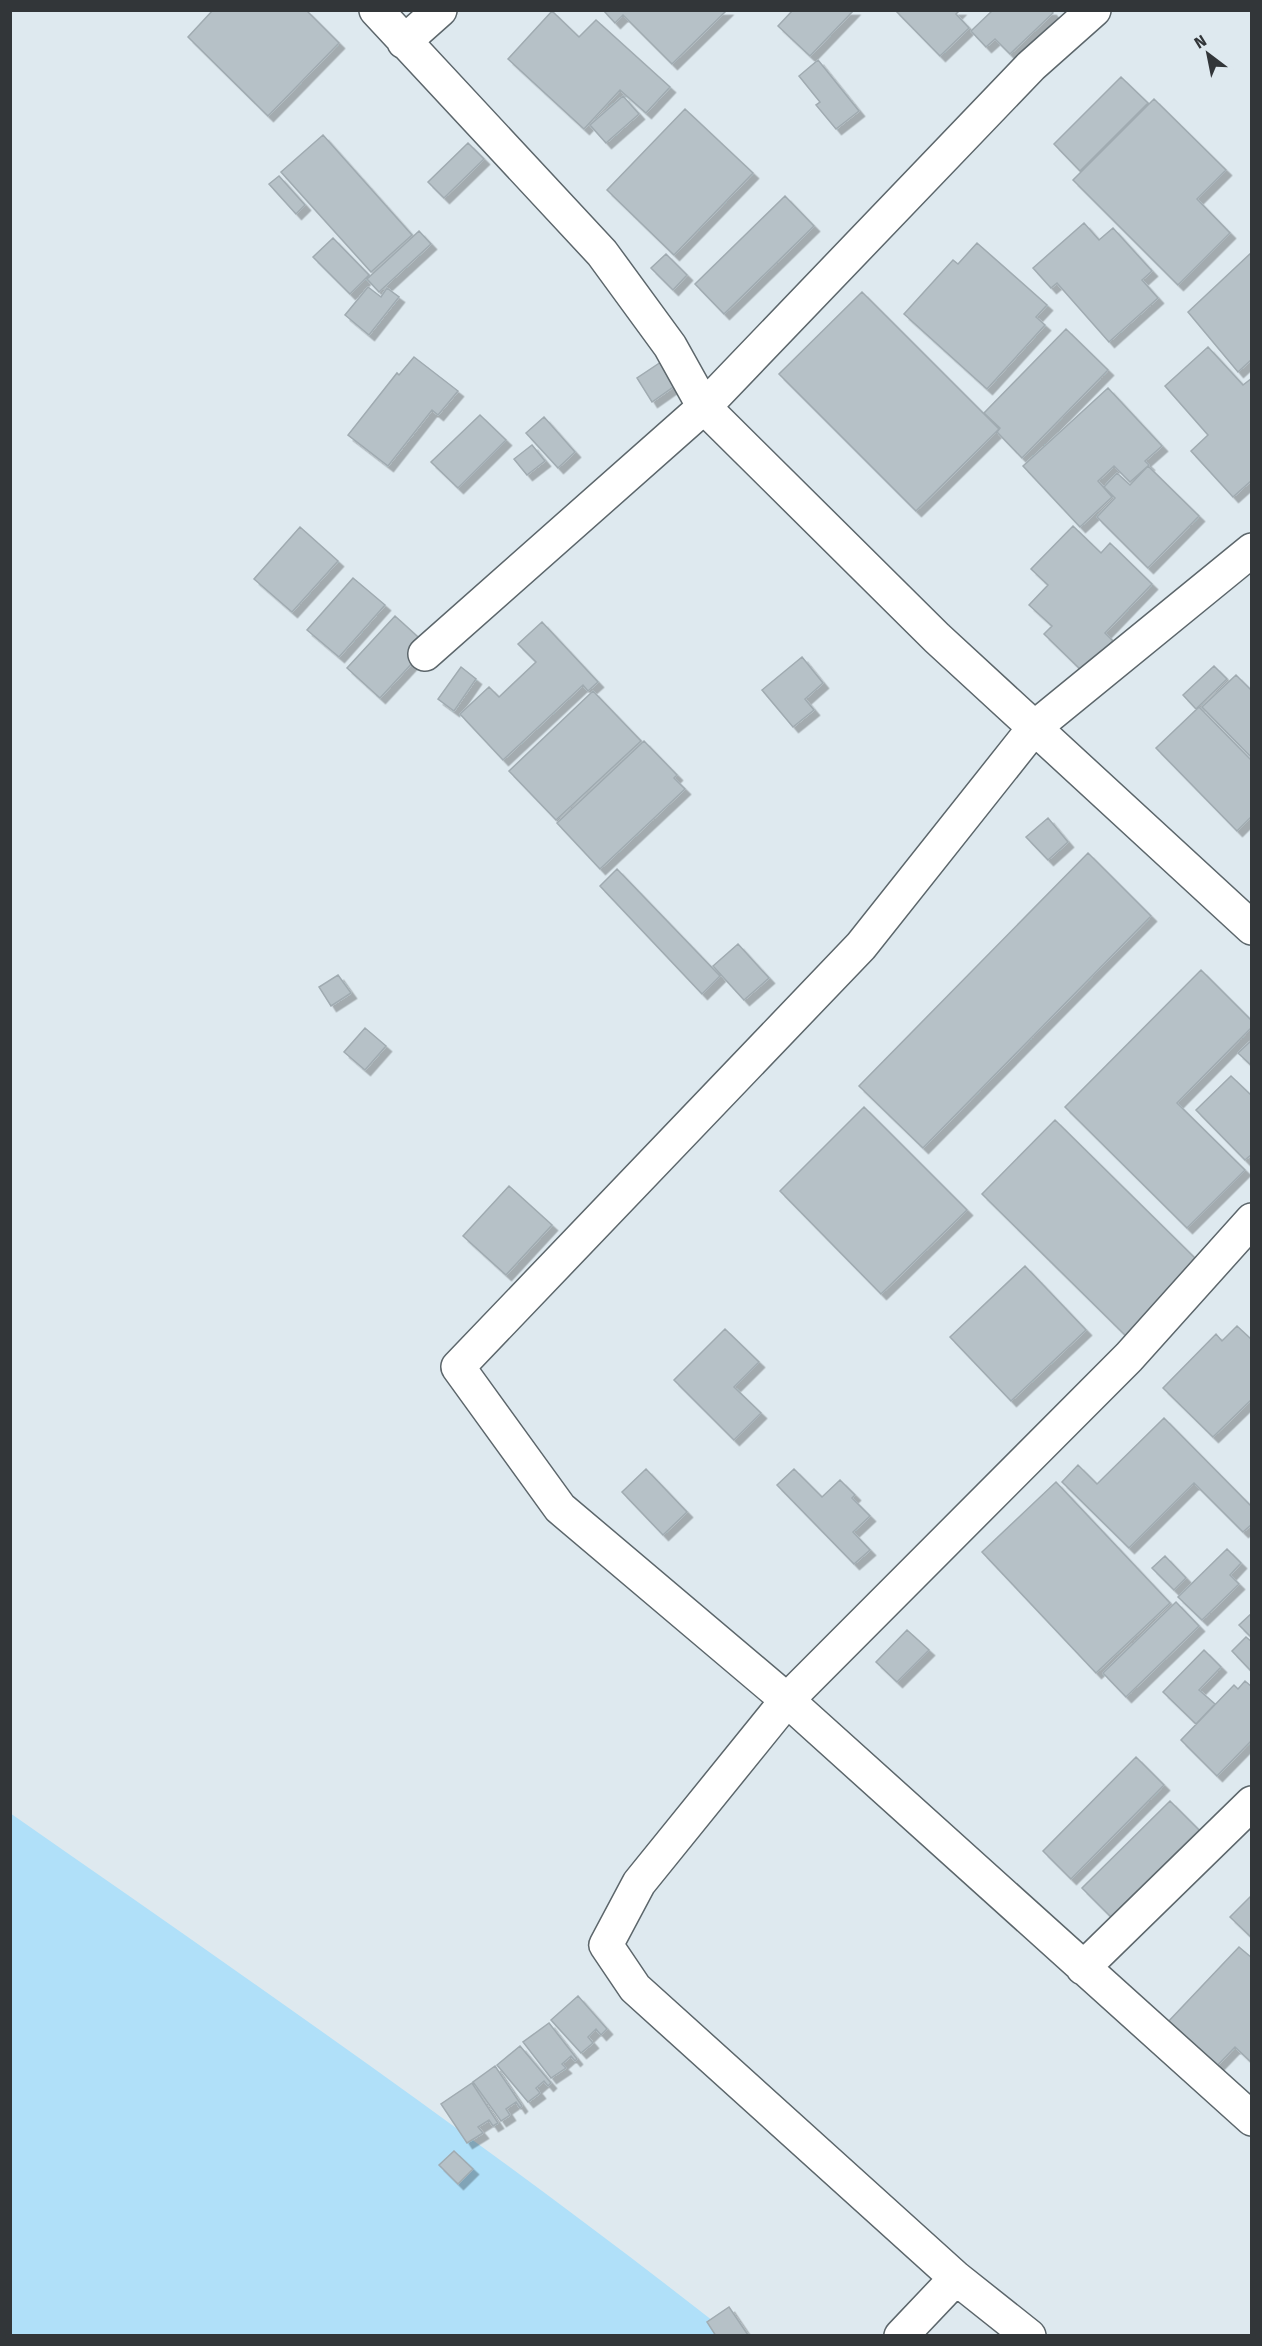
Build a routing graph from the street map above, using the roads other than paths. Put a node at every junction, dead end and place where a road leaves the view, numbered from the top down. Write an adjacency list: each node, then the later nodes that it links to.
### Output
1 (376, 10): 4 (street)
2 (440, 10): 4 (street)
3 (1094, 10): 5 (street)
4 (404, 42): 5 (street)
5 (704, 407): 7 (street); 8 (street)
6 (1251, 550): 8 (street)
7 (424, 654)
8 (1034, 728): 9 (street); 11 (street)
9 (1251, 928)
10 (1251, 1220): 11 (street)
11 (787, 1700): 13 (street); 15 (street)
12 (1251, 1803): 13 (street)
13 (1083, 1968): 14 (street)
14 (1251, 2119)
15 (956, 2278): 16 (street); 17 (street)
16 (901, 2336)
17 (1029, 2336)

